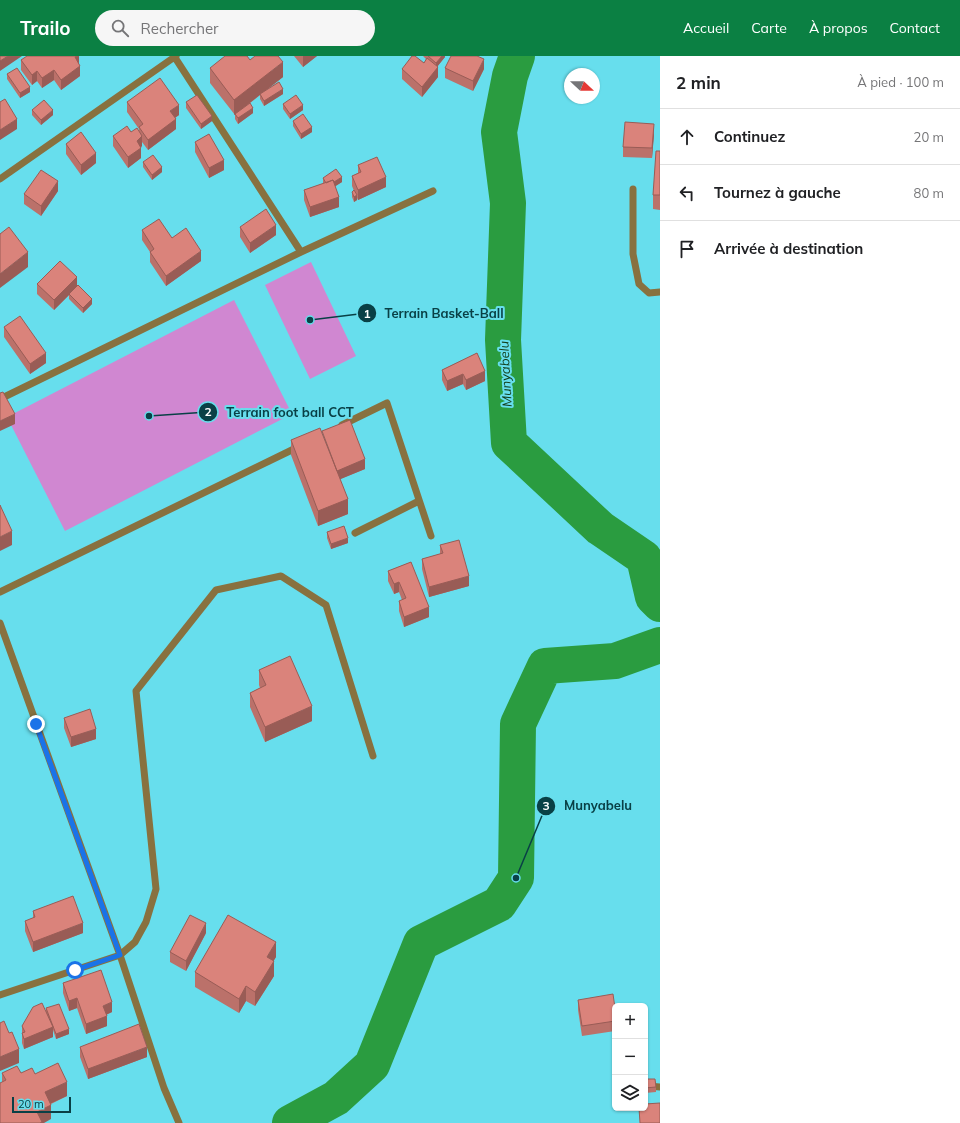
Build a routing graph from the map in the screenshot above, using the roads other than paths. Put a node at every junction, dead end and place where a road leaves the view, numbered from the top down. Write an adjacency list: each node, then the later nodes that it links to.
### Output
1 (175, 56): 2 (street); 5 (street)
2 (0, 179)
3 (633, 189): 6 (street)
4 (433, 191): 5 (street)
5 (301, 252): 7 (street)
6 (660, 292)
7 (0, 399)
8 (337, 427): 10 (street)
9 (308, 442): 13 (street)
10 (420, 501): 11 (street); 12 (street)
11 (355, 533)
12 (431, 536)
13 (0, 592)
14 (0, 623): 16 (street)
15 (373, 756): 16 (street)
16 (120, 955): 17 (street); 20 (street)
17 (0, 995)
18 (648, 1086): 19 (street)
19 (660, 1087)
20 (179, 1123)

